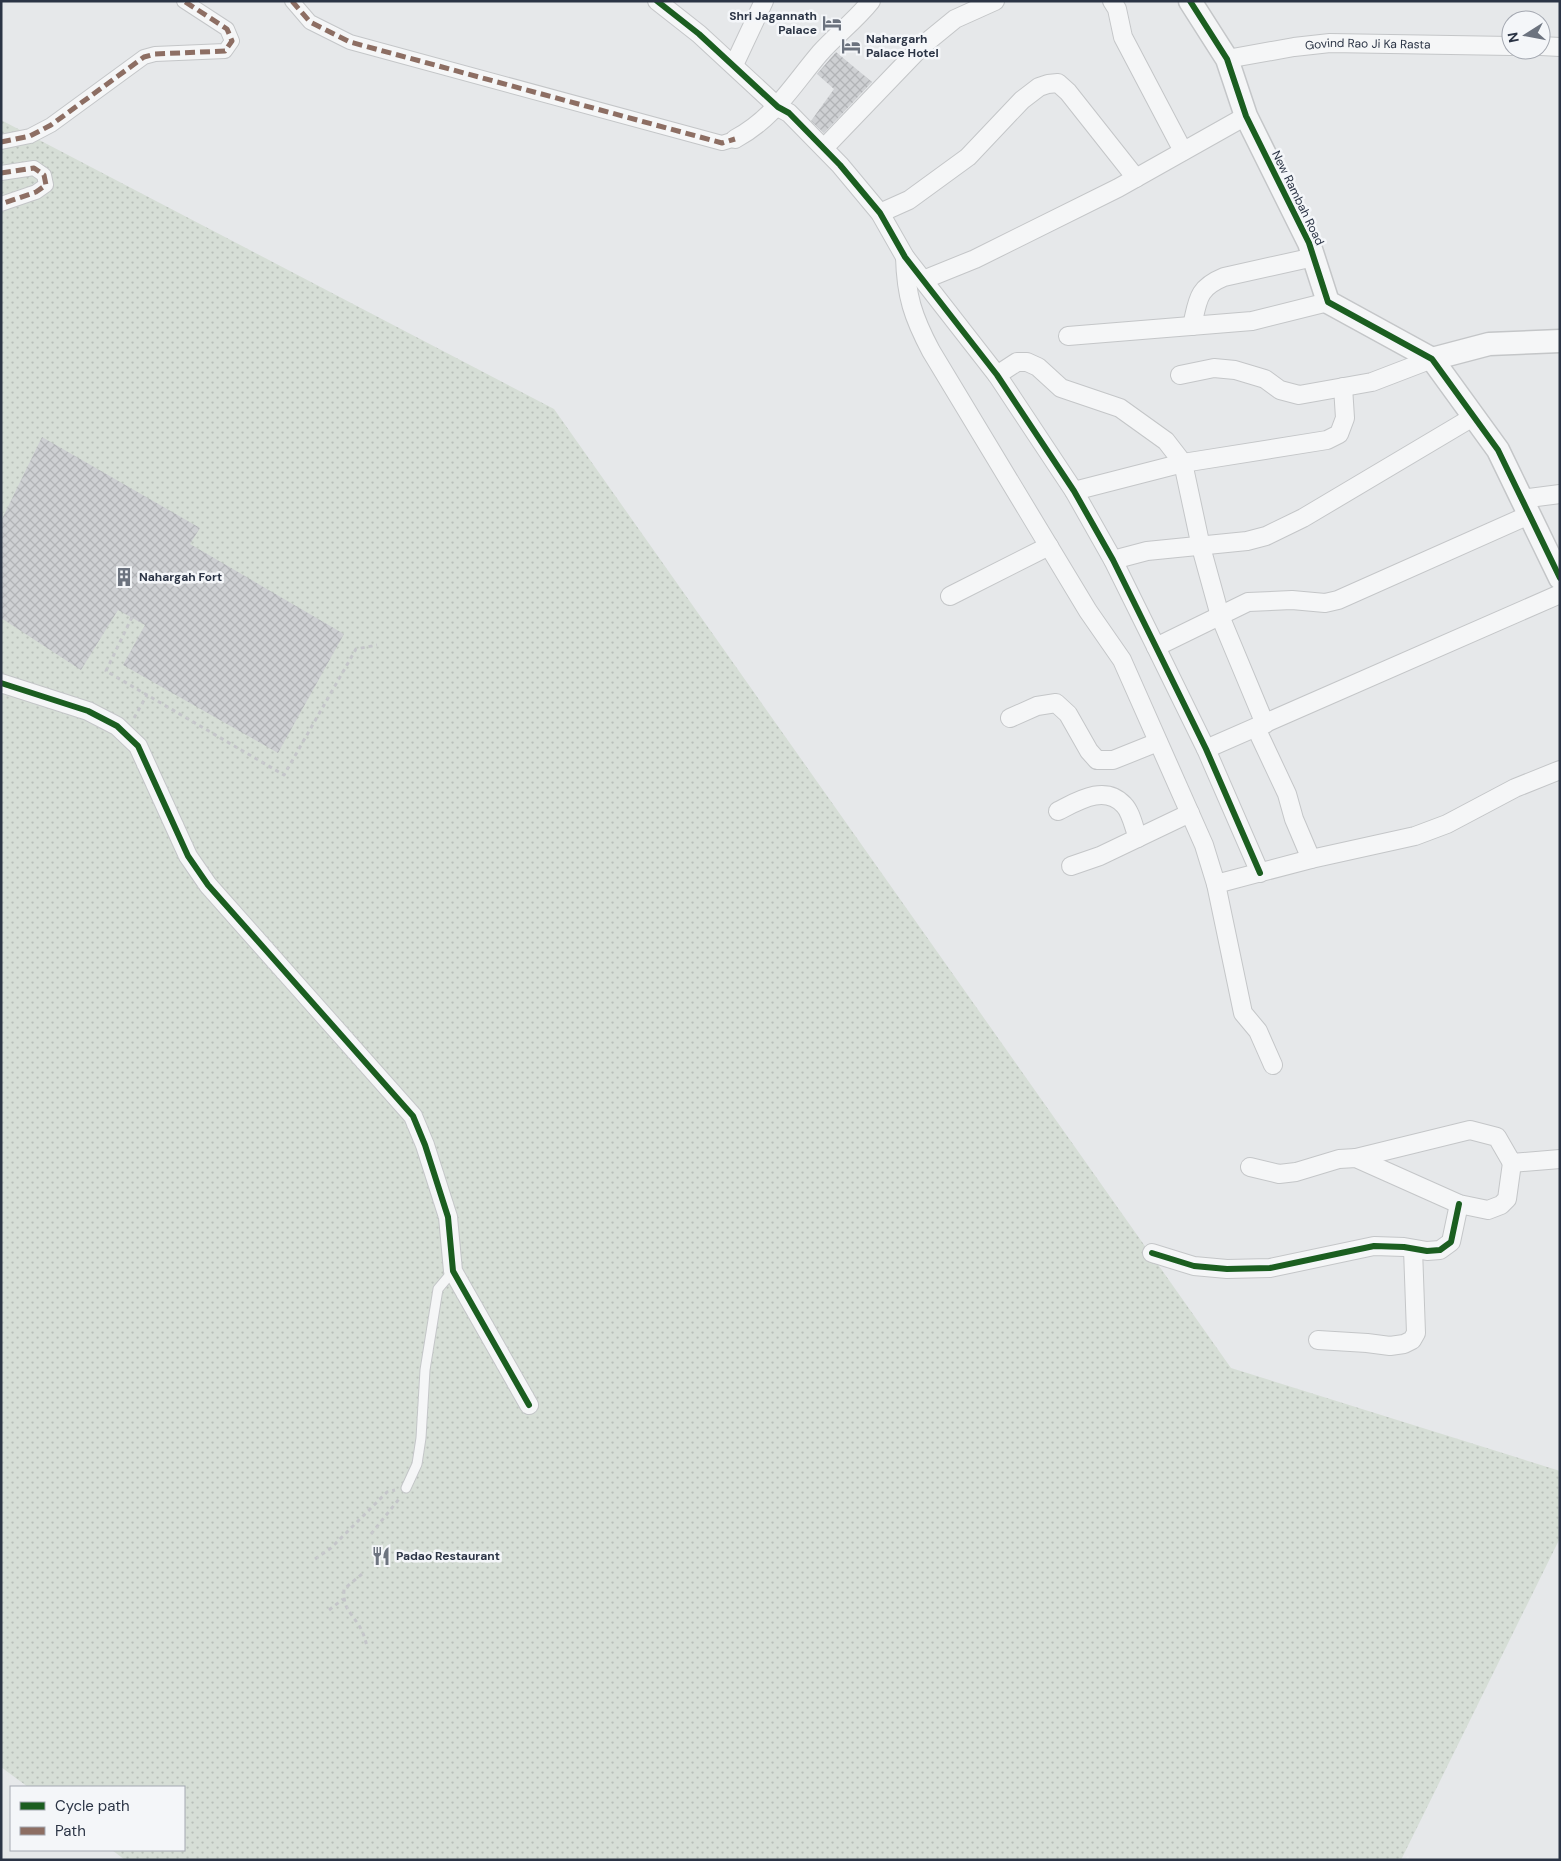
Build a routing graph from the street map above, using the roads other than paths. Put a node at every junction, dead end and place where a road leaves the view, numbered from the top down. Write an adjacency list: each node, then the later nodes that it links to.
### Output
1 (184, 1): 15 (street)
2 (292, 1): 14 (street)
3 (657, 1): 11 (street)
4 (764, 1): 11 (street)
5 (871, 1): 12 (street)
6 (995, 1): 16 (street)
7 (1112, 1): 17 (street)
8 (1190, 1): 10 (street, New Rambah Road)
9 (1501, 46): 10 (street, Govind Rao Ji Ka Rasta)
10 (1227, 59): 13 (street, New Rambah Road)
11 (734, 66): 12 (street)
12 (778, 107): 14 (street); 16 (street)
13 (1246, 116): 17 (street); 23 (street, New Rambah Road)
14 (735, 139)
15 (1, 142)
16 (824, 148): 21 (street)
17 (1183, 151): 19 (street)
18 (1, 173): 20 (street)
19 (1136, 178): 21 (street); 24 (street)
20 (1, 204)
21 (880, 213): 22 (street)
22 (905, 257): 24 (street); 38 (street)
23 (1314, 257): 25 (street, New Rambah Road); 26 (street)
24 (923, 280): 30 (street)
25 (1328, 302): 26 (street); 29 (street)
26 (1192, 326): 27 (street)
27 (1068, 336)
28 (1560, 341): 29 (street)
29 (1432, 358): 32 (street); 33 (street)
30 (997, 375): 34 (street); 35 (street)
31 (1180, 375): 32 (street)
32 (1342, 387): 34 (street)
33 (1473, 417): 37 (street); 39 (street)
34 (1183, 463): 35 (street); 39 (street)
35 (1074, 491): 40 (street)
36 (1560, 494): 37 (street)
37 (1525, 507): 41 (street); 44 (street)
38 (1049, 546): 43 (street); 49 (street)
39 (1201, 546): 40 (street); 44 (street)
40 (1113, 560): 45 (street)
41 (1560, 578)
42 (1560, 594): 48 (street)
43 (950, 596)
44 (1220, 616): 45 (street); 48 (street)
45 (1156, 647): 50 (street)
46 (1, 683): 67 (street)
47 (1010, 718): 49 (street)
48 (1260, 726): 50 (street); 55 (street)
49 (1158, 742): 53 (street)
50 (1206, 749): 57 (street)
51 (1560, 770): 55 (street)
52 (1058, 811): 54 (street)
53 (1190, 813): 54 (street); 58 (street)
54 (1138, 838): 56 (street)
55 (1311, 859): 57 (street)
56 (1071, 866)
57 (1260, 873): 58 (street)
58 (1216, 884): 59 (street)
59 (1273, 1065)
60 (1356, 1158): 62 (street); 63 (street); 64 (street)
61 (1560, 1159): 62 (street)
62 (1512, 1163): 64 (street)
63 (1250, 1168)
64 (1459, 1204): 65 (street)
65 (1413, 1249): 66 (street); 68 (street)
66 (1152, 1253)
67 (453, 1271): 69 (street); 70 (lane)
68 (1318, 1340)
69 (529, 1406)
70 (406, 1488)

